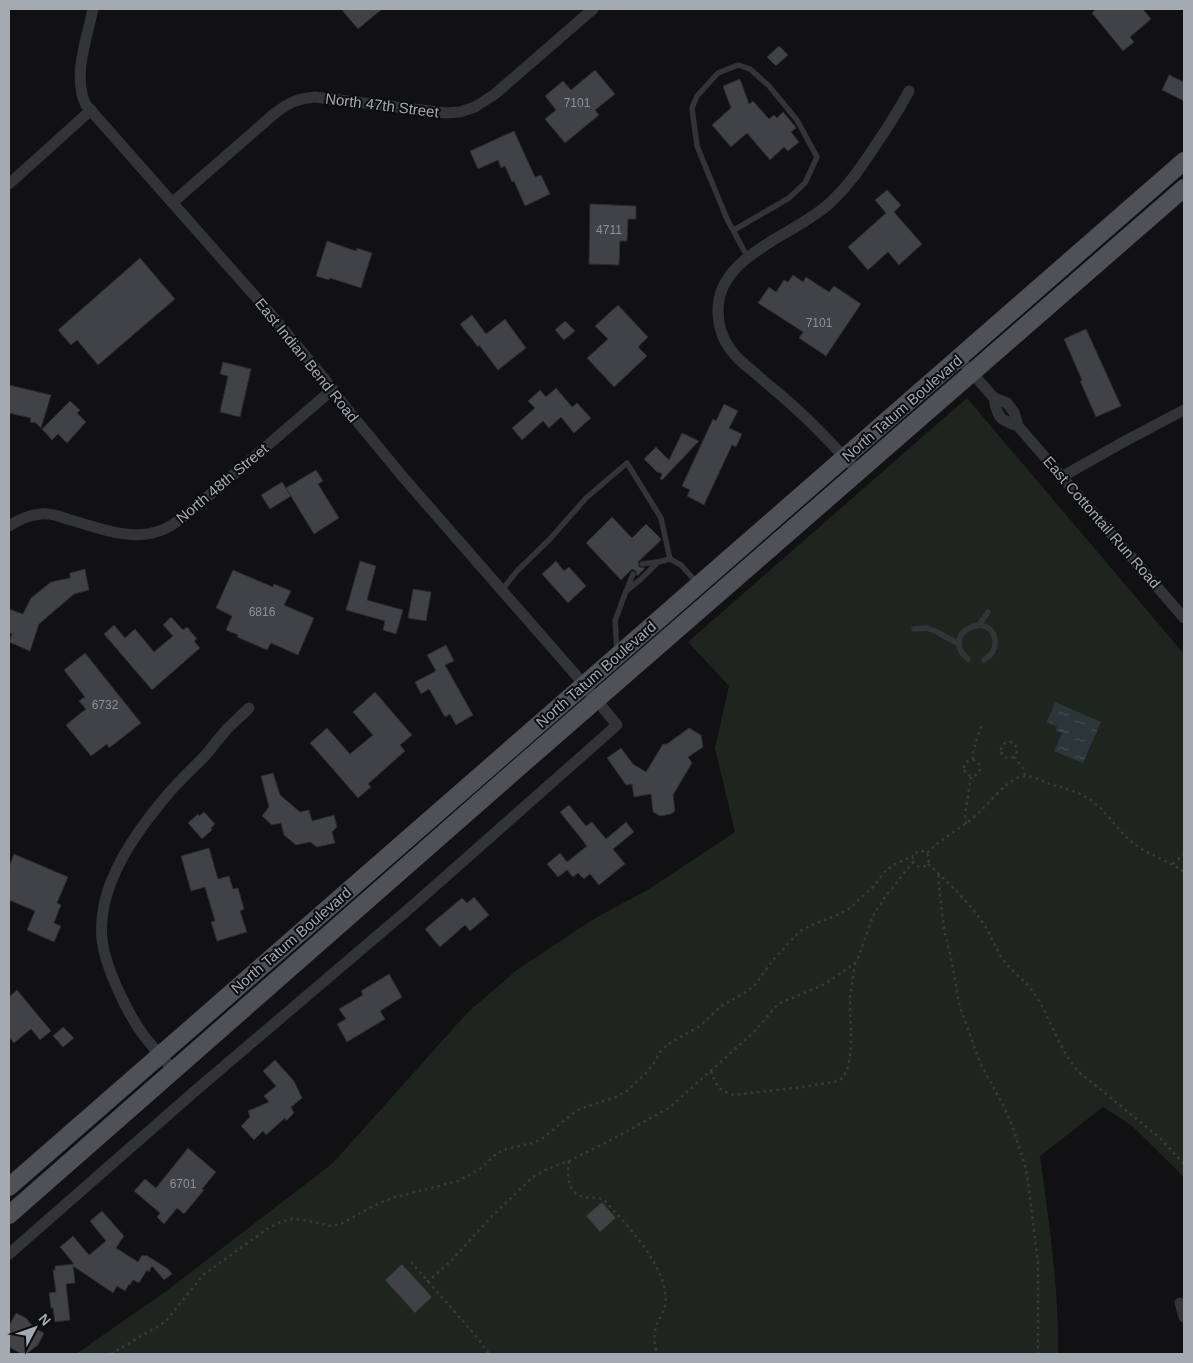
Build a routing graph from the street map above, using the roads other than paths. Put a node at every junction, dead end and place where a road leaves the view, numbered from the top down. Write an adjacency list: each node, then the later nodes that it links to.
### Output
1 (93, 9): 4 (street, East Indian Bend Road)
2 (593, 9): 8 (street, North 47th Street)
3 (909, 91): 10 (street)
4 (90, 110): 6 (street); 8 (street, East Indian Bend Road)
5 (1184, 161): 11 (main road, North Tatum Boulevard)
6 (9, 184)
7 (1184, 188): 12 (main road, North Tatum Boulevard)
8 (172, 203): 13 (street, East Indian Bend Road)
9 (734, 230): 9 (lane); 10 (lane)
10 (748, 258): 15 (street)
11 (959, 358): 12 (street, East Cottontail Run Road); 15 (main road, North Tatum Boulevard)
12 (972, 373): 16 (main road, North Tatum Boulevard); 17 (street, East Cottontail Run Road)
13 (333, 389): 18 (street, North 48th Street); 24 (street, East Indian Bend Road)
14 (1184, 410): 17 (street)
15 (845, 458): 16 (street); 23 (main road, North Tatum Boulevard)
16 (859, 472): 34 (main road, North Tatum Boulevard)
17 (1063, 476): 27 (street, East Cottontail Run Road)
18 (9, 526)
19 (670, 559): 20 (lane); 23 (lane); 24 (lane)
20 (658, 562): 21 (lane); 25 (lane)
21 (642, 564)
22 (633, 574): 25 (lane)
23 (698, 585): 31 (main road, North Tatum Boulevard)
24 (502, 590): 34 (street, East Indian Bend Road)
25 (626, 591): 31 (lane)
26 (988, 612): 28 (lane)
27 (1184, 618)
28 (979, 625): 30 (lane); 33 (lane)
29 (914, 629): 30 (lane)
30 (959, 644): 32 (lane)
31 (617, 656): 34 (main road, North Tatum Boulevard)
32 (968, 659)
33 (984, 660)
34 (591, 693): 36 (main road, North Tatum Boulevard); 37 (main road, North Tatum Boulevard); 40 (street, North Tatum Boulevard)
35 (249, 708): 36 (street)
36 (160, 1055): 37 (street); 38 (main road, North Tatum Boulevard)
37 (174, 1071): 39 (main road, North Tatum Boulevard)
38 (9, 1187)
39 (9, 1215)
40 (9, 1254)
41 (1180, 1304): 42 (street)
42 (1184, 1317)

